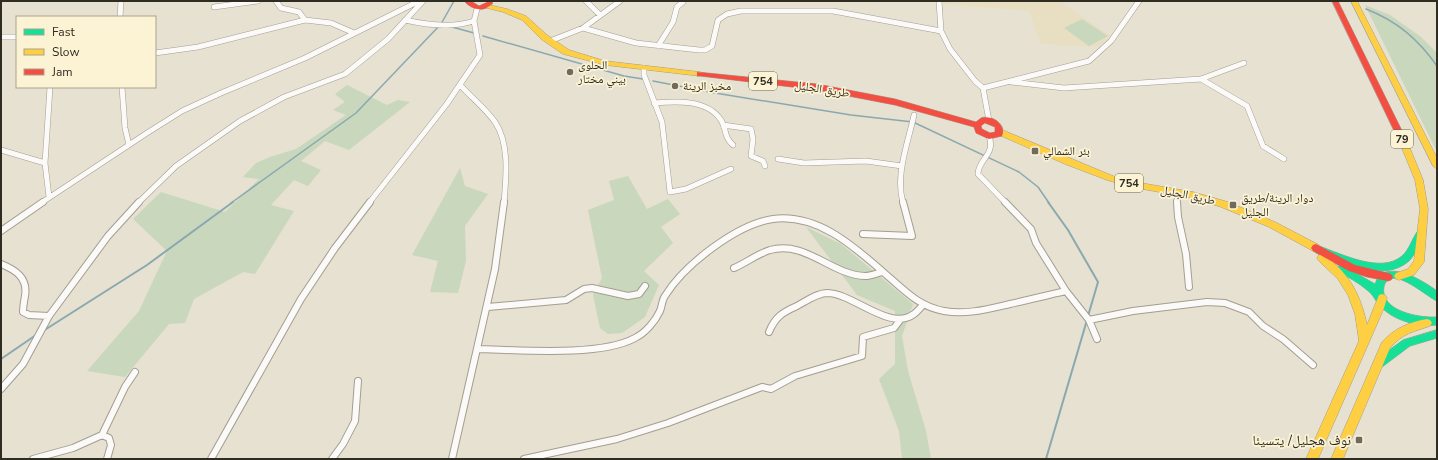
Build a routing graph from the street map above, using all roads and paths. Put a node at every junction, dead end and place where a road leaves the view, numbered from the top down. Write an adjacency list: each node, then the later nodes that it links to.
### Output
1 (121, 1): 17 (street)
2 (258, 1): 15 (street)
3 (276, 1): 18 (street)
4 (419, 1): 23 (street)
5 (423, 1): 19 (street)
6 (467, 1): 14 (main road)
7 (586, 1): 16 (street)
8 (620, 1): 16 (street)
9 (939, 1): 22 (street)
10 (1139, 1): 32 (street)
11 (1335, 1): 57 (main road, 79)
12 (1354, 1): 52 (main road, 79)
13 (683, 2): 27 (street)
14 (486, 5): 20 (street); 26 (main road, طريق الجليل / 754)
15 (214, 7)
16 (600, 15): 21 (street)
17 (120, 16)
18 (305, 20): 23 (street); 28 (street)
19 (405, 20): 20 (street); 72 (street)
20 (474, 21): 33 (street)
21 (583, 28): 26 (street); 27 (street)
22 (941, 31): 27 (street); 36 (street)
23 (354, 33): 44 (street)
24 (1, 37): 25 (street)
25 (16, 37)
26 (550, 41): 30 (main road, طريق الجليل / 754)
27 (658, 46)
28 (156, 53)
29 (1244, 63): 31 (street)
30 (644, 68): 37 (street); 41 (main road, طريق الجليل / 754)
31 (1201, 79): 32 (street); 47 (street)
32 (1011, 82): 36 (street)
33 (461, 86): 71 (street); 89 (street)
34 (50, 88): 49 (street)
35 (122, 88): 44 (street)
36 (983, 88): 39 (street)
37 (654, 103): 40 (street); 53 (street)
38 (914, 115): 51 (street)
39 (989, 121): 41 (main road); 42 (main road)
40 (723, 125): 45 (street); 50 (street)
41 (977, 125): 43 (main road)
42 (1000, 132): 43 (main road); 59 (main road, طريق الجليل / 754)
43 (989, 136): 67 (street)
44 (129, 145): 54 (street)
45 (733, 145)
46 (1, 150): 49 (street)
47 (1284, 159)
48 (778, 160): 51 (street)
49 (45, 163): 54 (street)
50 (765, 166)
51 (902, 166): 58 (street)
52 (1437, 166)
53 (731, 169)
54 (49, 197): 56 (street)
55 (1177, 200): 66 (street)
56 (2, 228)
57 (1422, 230): 59 (main road); 63 (main road, 79)
58 (863, 234)
59 (1321, 254): 64 (main road, 754); 68 (main road, 754); 79 (main road)
60 (1, 264): 72 (street)
61 (734, 268): 62 (street)
62 (883, 272): 70 (street); 80 (street)
63 (1399, 276): 64 (main road, 754); 69 (main road, 754)
64 (1388, 277): 68 (main road)
65 (645, 286): 71 (street)
66 (1189, 288)
67 (1066, 291): 70 (street); 74 (street)
68 (1381, 296): 75 (main road, 754); 79 (main road)
69 (1437, 297)
70 (923, 305): 73 (street)
71 (488, 307): 80 (street)
72 (49, 316): 85 (street)
73 (901, 320): 76 (street); 92 (street)
74 (1089, 320): 78 (street); 82 (street)
75 (1435, 321): 81 (main road)
76 (769, 332)
77 (1437, 334): 81 (main road)
78 (1096, 339)
79 (1364, 340): 93 (main road)
80 (478, 349): 91 (street)
81 (1378, 364): 94 (main road)
82 (1313, 365)
83 (135, 372): 86 (street)
84 (358, 381): 90 (street)
85 (1, 389)
86 (102, 435): 87 (street); 88 (street)
87 (33, 459)
88 (108, 459)
89 (212, 459)
90 (332, 459)
91 (452, 459)
92 (524, 459)
93 (1312, 459)
94 (1337, 459)

